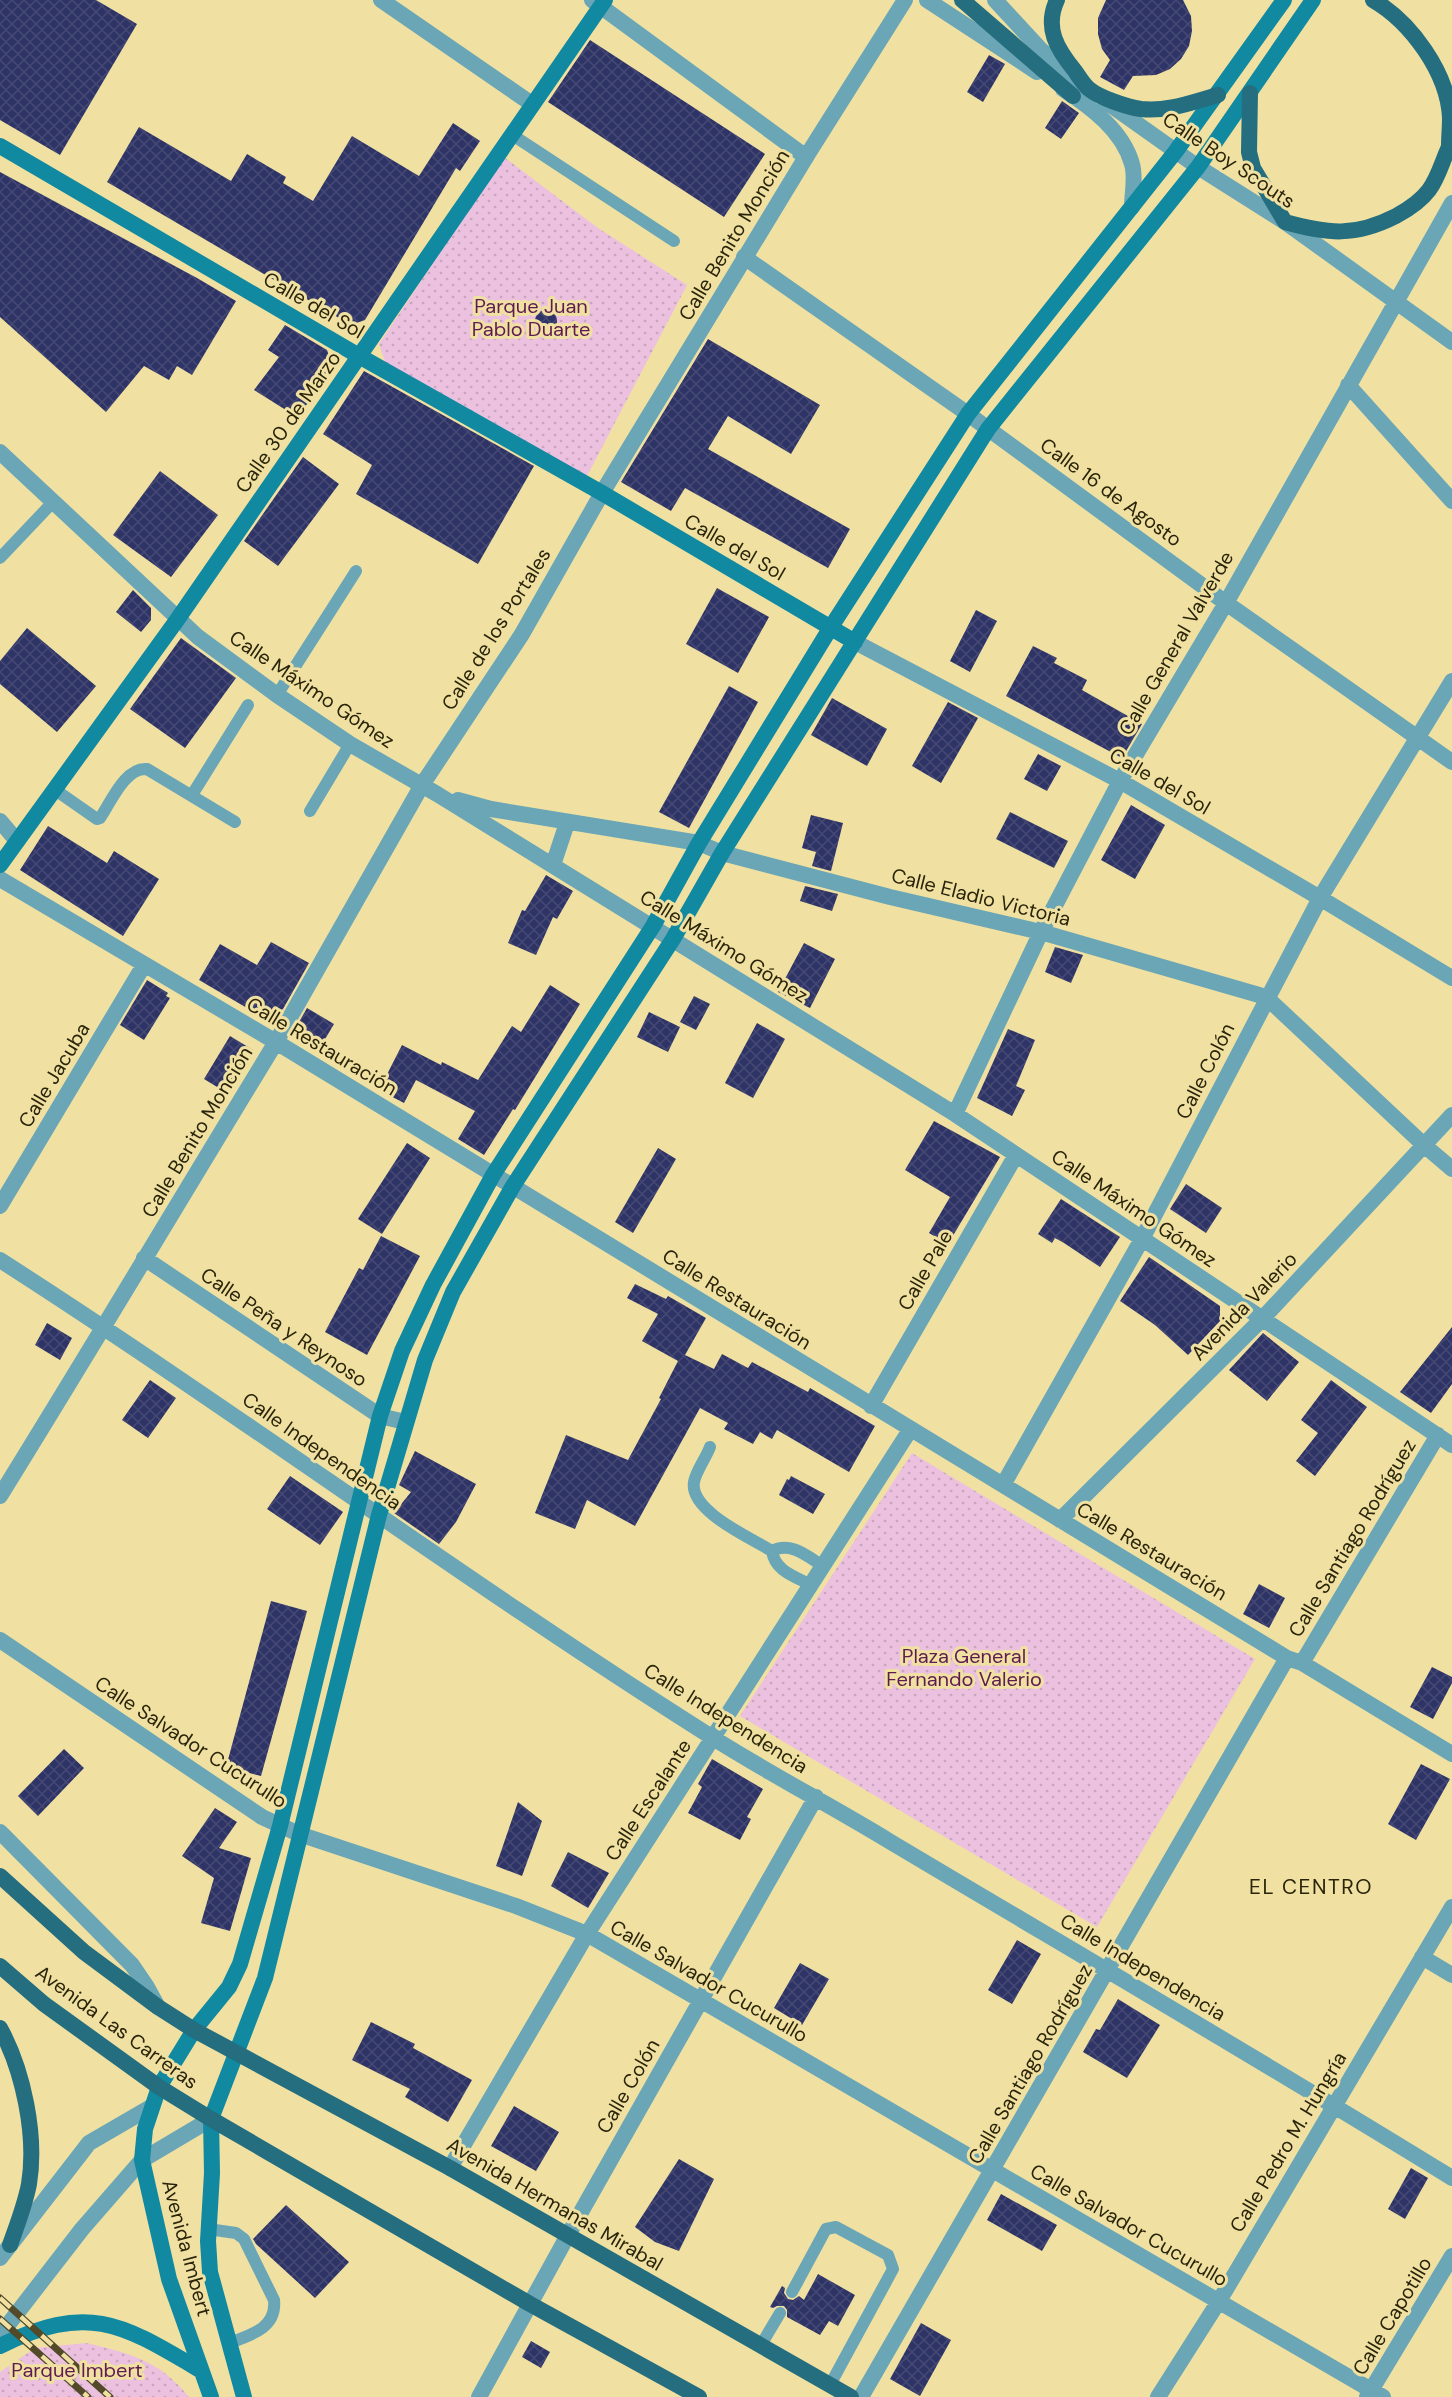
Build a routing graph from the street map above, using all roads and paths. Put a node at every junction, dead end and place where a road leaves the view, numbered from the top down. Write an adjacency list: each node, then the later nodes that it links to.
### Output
1 (381, 0): 15 (street)
2 (905, 0): 20 (street, Calle Benito Monción)
3 (927, 0): 14 (street)
4 (962, 0): 14 (main road)
5 (995, 0): 11 (street, Calle Boy Scouts)
6 (1057, 0): 11 (main road)
7 (1284, 0): 13 (main road, Avenida Imbert)
8 (1314, 0): 12 (main road, Avenida Imbert)
9 (1372, 0): 17 (main road)
10 (599, 2): 15 (main road, Calle 30 de Marzo); 20 (street)
11 (1089, 89): 13 (main road); 19 (street, Calle Boy Scouts)
12 (1250, 93): 21 (main road, Avenida Imbert); 24 (main road)
13 (1218, 94): 19 (main road, Avenida Imbert)
14 (1073, 96): 23 (street)
15 (532, 104): 16 (main road, Calle 30 de Marzo)
16 (511, 134): 25 (lane); 29 (main road, Calle 30 de Marzo)
17 (1450, 144): 24 (main road)
18 (0, 146): 29 (main road, Calle del Sol)
19 (1176, 151): 21 (street, Calle Boy Scouts); 23 (main road, Avenida Imbert)
20 (806, 157): 26 (street, Calle Benito Monción)
21 (1198, 167): 24 (street, Calle Boy Scouts); 32 (main road, Avenida Imbert)
22 (1452, 203): 27 (street, Calle General Valverde)
23 (1132, 207): 31 (main road, Avenida Imbert)
24 (1285, 222): 27 (street, Calle Boy Scouts)
25 (674, 241)
26 (744, 257): 31 (street, Calle 16 de Agosto); 34 (street, Calle Benito Monción)
27 (1394, 302): 28 (street, Calle Boy Scouts); 30 (street, Calle General Valverde)
28 (1452, 342)
29 (359, 356): 34 (main road, Calle del Sol); 40 (main road, Calle 30 de Marzo)
30 (1348, 385): 35 (street); 39 (street, Calle General Valverde)
31 (968, 414): 32 (street, Calle 16 de Agosto); 41 (main road, Avenida Imbert)
32 (988, 429): 39 (street, Calle 16 de Agosto); 42 (main road, Avenida Imbert)
33 (0, 452): 36 (street, Calle Máximo Gómez)
34 (602, 493): 41 (main road, Calle del Sol); 50 (street, Calle de los Portales)
35 (1452, 501)
36 (53, 502): 37 (lane); 40 (street, Calle Máximo Gómez)
37 (0, 558)
38 (356, 571): 44 (lane)
39 (1226, 603): 46 (street, Calle 16 de Agosto); 49 (street, Calle General Valverde)
40 (177, 620): 44 (street, Calle Máximo Gómez); 51 (main road, Calle 30 de Marzo)
41 (831, 627): 42 (main road, Calle del Sol); 59 (main road, Avenida Imbert)
42 (855, 642): 49 (street, Calle del Sol); 60 (main road, Avenida Imbert)
43 (1452, 681): 46 (street, Calle Colón)
44 (277, 695): 47 (street, Calle Máximo Gómez)
45 (248, 705): 53 (lane)
46 (1419, 737): 48 (street, Calle 16 de Agosto); 64 (street, Calle Colón)
47 (350, 744): 50 (street, Calle Máximo Gómez); 54 (lane)
48 (1452, 762)
49 (1120, 781): 64 (street, Calle del Sol); 66 (street, Calle General Valverde)
50 (422, 785): 52 (street, Calle Máximo Gómez); 71 (street, Calle Benito Monción)
51 (54, 789): 53 (lane); 58 (main road, Calle 30 de Marzo)
52 (437, 794): 57 (street, Calle Eladio Victoria); 62 (street, Calle Máximo Gómez)
53 (192, 795): 56 (lane)
54 (310, 811)
55 (0, 820): 58 (street)
56 (235, 822)
57 (567, 823): 59 (street, Calle Eladio Victoria); 62 (street)
58 (17, 841): 61 (main road, Calle 30 de Marzo)
59 (699, 843): 60 (street, Calle Eladio Victoria); 65 (main road, Avenida Imbert)
60 (722, 853): 66 (street, Calle Eladio Victoria); 67 (main road, Avenida Imbert)
61 (0, 865)
62 (553, 865): 65 (street, Calle Máximo Gómez)
63 (0, 879): 68 (street, Calle Restauración)
64 (1320, 898): 69 (street, Calle del Sol); 70 (street, Calle Colón)
65 (653, 926): 67 (street, Calle Máximo Gómez); 77 (main road, Avenida Imbert)
66 (1041, 932): 70 (street, Calle Eladio Victoria); 72 (street, Calle General Valverde)
67 (673, 939): 72 (street, Calle Máximo Gómez); 78 (main road, Avenida Imbert)
68 (144, 965): 71 (street, Calle Restauración); 79 (street, Calle Jacuba)
69 (1452, 978)
70 (1266, 997): 74 (street, Calle Eladio Victoria); 80 (street, Calle Colón)
71 (276, 1042): 77 (street, Calle Restauración); 81 (street, Calle Benito Monción)
72 (955, 1114): 75 (street, Calle Máximo Gómez)
73 (1452, 1115): 74 (street, Avenida Valerio)
74 (1425, 1146): 76 (street, Calle Eladio Victoria); 83 (street, Avenida Valerio)
75 (1016, 1155): 80 (street, Calle Máximo Gómez); 85 (street, Calle Pale)
76 (1452, 1169)
77 (493, 1175): 78 (street, Calle Restauración); 86 (main road, Avenida Imbert)
78 (513, 1186): 85 (street, Calle Restauración); 87 (main road, Avenida Imbert)
79 (0, 1206)
80 (1142, 1239): 83 (street, Calle Máximo Gómez); 91 (street, Calle Colón)
81 (144, 1258): 84 (street, Calle Benito Monción); 86 (street, Calle Peña y Reynoso)
82 (0, 1260): 84 (street, Calle Independencia)
83 (1262, 1319): 89 (street, Calle Máximo Gómez); 95 (street, Avenida Valerio)
84 (105, 1327): 92 (street, Calle Benito Monción); 93 (street, Calle Independencia)
85 (871, 1406): 88 (street, Calle Restauración)
86 (380, 1416): 87 (street, Calle Peña y Reynoso); 93 (main road, Avenida Imbert)
87 (405, 1422): 94 (main road, Avenida Imbert)
88 (910, 1430): 91 (street, Calle Restauración); 97 (street, Calle Escalante)
89 (1445, 1440): 100 (street, Calle Santiago Rodríguez)
90 (711, 1447): 96 (lane)
91 (1003, 1485): 95 (street, Calle Restauración)
92 (0, 1496)
93 (358, 1501): 94 (street, Calle Independencia); 104 (main road, Avenida Imbert)
94 (379, 1515): 101 (street, Calle Independencia); 106 (main road, Avenida Imbert)
95 (1060, 1520): 100 (street, Calle Restauración)
96 (772, 1551): 97 (lane); 98 (lane)
97 (823, 1566): 98 (street, Calle Escalante)
98 (811, 1584): 101 (street, Calle Escalante)
99 (0, 1640): 104 (street, Calle Salvador Cucurullo)
100 (1295, 1660): 102 (street, Calle Restauración); 112 (street, Calle Santiago Rodríguez)
101 (713, 1738): 103 (street, Calle Independencia); 109 (street, Calle Escalante)
102 (1452, 1754)
103 (816, 1797): 112 (street, Calle Independencia); 114 (street, Calle Colón)
104 (280, 1826): 106 (street, Calle Salvador Cucurullo); 117 (main road, Avenida Imbert)
105 (0, 1832): 115 (street)
106 (299, 1834): 109 (street, Calle Salvador Cucurullo); 118 (main road, Avenida Imbert)
107 (0, 1876): 115 (main road, Avenida Las Carreras)
108 (1452, 1908): 110 (street, Calle Pedro M. Hungría)
109 (587, 1934): 114 (street, Calle Salvador Cucurullo); 124 (street, Calle Escalante)
110 (1422, 1957): 113 (street); 120 (street, Calle Pedro M. Hungría)
111 (0, 1966): 119 (main road, Avenida Las Carreras)
112 (1108, 1971): 120 (street, Calle Independencia); 125 (street, Calle Santiago Rodríguez)
113 (1452, 1975)
114 (701, 2001): 125 (street, Calle Salvador Cucurullo); 128 (street, Calle Colón)
115 (158, 2007): 117 (main road, Avenida Las Carreras)
116 (0, 2028): 129 (main road)
117 (194, 2030): 118 (main road, Avenida Las Carreras); 119 (main road, Avenida Imbert)
118 (236, 2052): 122 (main road, Avenida Imbert); 124 (main road, Avenida Hermanas Mirabal)
119 (159, 2086): 121 (main road, Avenida Imbert); 122 (main road, Avenida Las Carreras)
120 (1334, 2105): 126 (street, Calle Independencia); 132 (street, Calle Pedro M. Hungría)
121 (151, 2107): 123 (main road, Avenida Imbert); 129 (street)
122 (212, 2120): 123 (street); 127 (main road, Avenida Imbert); 133 (main road)
123 (142, 2160): 135 (street); 139 (main road, Avenida Imbert)
124 (450, 2168): 128 (main road, Avenida Hermanas Mirabal)
125 (992, 2170): 132 (street, Calle Salvador Cucurullo); 147 (street, Calle Santiago Rodríguez)
126 (1452, 2178)
127 (208, 2229): 136 (main road, Avenida Imbert); 136 (lane)
128 (568, 2235): 133 (street, Calle Colón); 137 (main road, Avenida Hermanas Mirabal)
129 (5, 2252)
130 (1452, 2256): 141 (street, Calle Capotillo)
131 (792, 2292): 140 (lane)
132 (1219, 2301): 141 (street, Calle Salvador Cucurullo); 148 (street, Calle Pedro M. Hungría)
133 (530, 2304): 144 (street, Calle Colón); 145 (main road)
134 (780, 2313): 137 (lane)
135 (0, 2335)
136 (230, 2343): 143 (main road, Avenida Imbert)
137 (761, 2345): 140 (main road, Avenida Hermanas Mirabal)
138 (0, 2346): 139 (main road)
139 (200, 2370): 142 (main road, Avenida Imbert)
140 (830, 2385): 146 (main road, Avenida Hermanas Mirabal)
141 (1374, 2395)
142 (211, 2397)
143 (244, 2397)
144 (479, 2397)
145 (699, 2397)
146 (851, 2397)
147 (861, 2397)
148 (1158, 2397)

